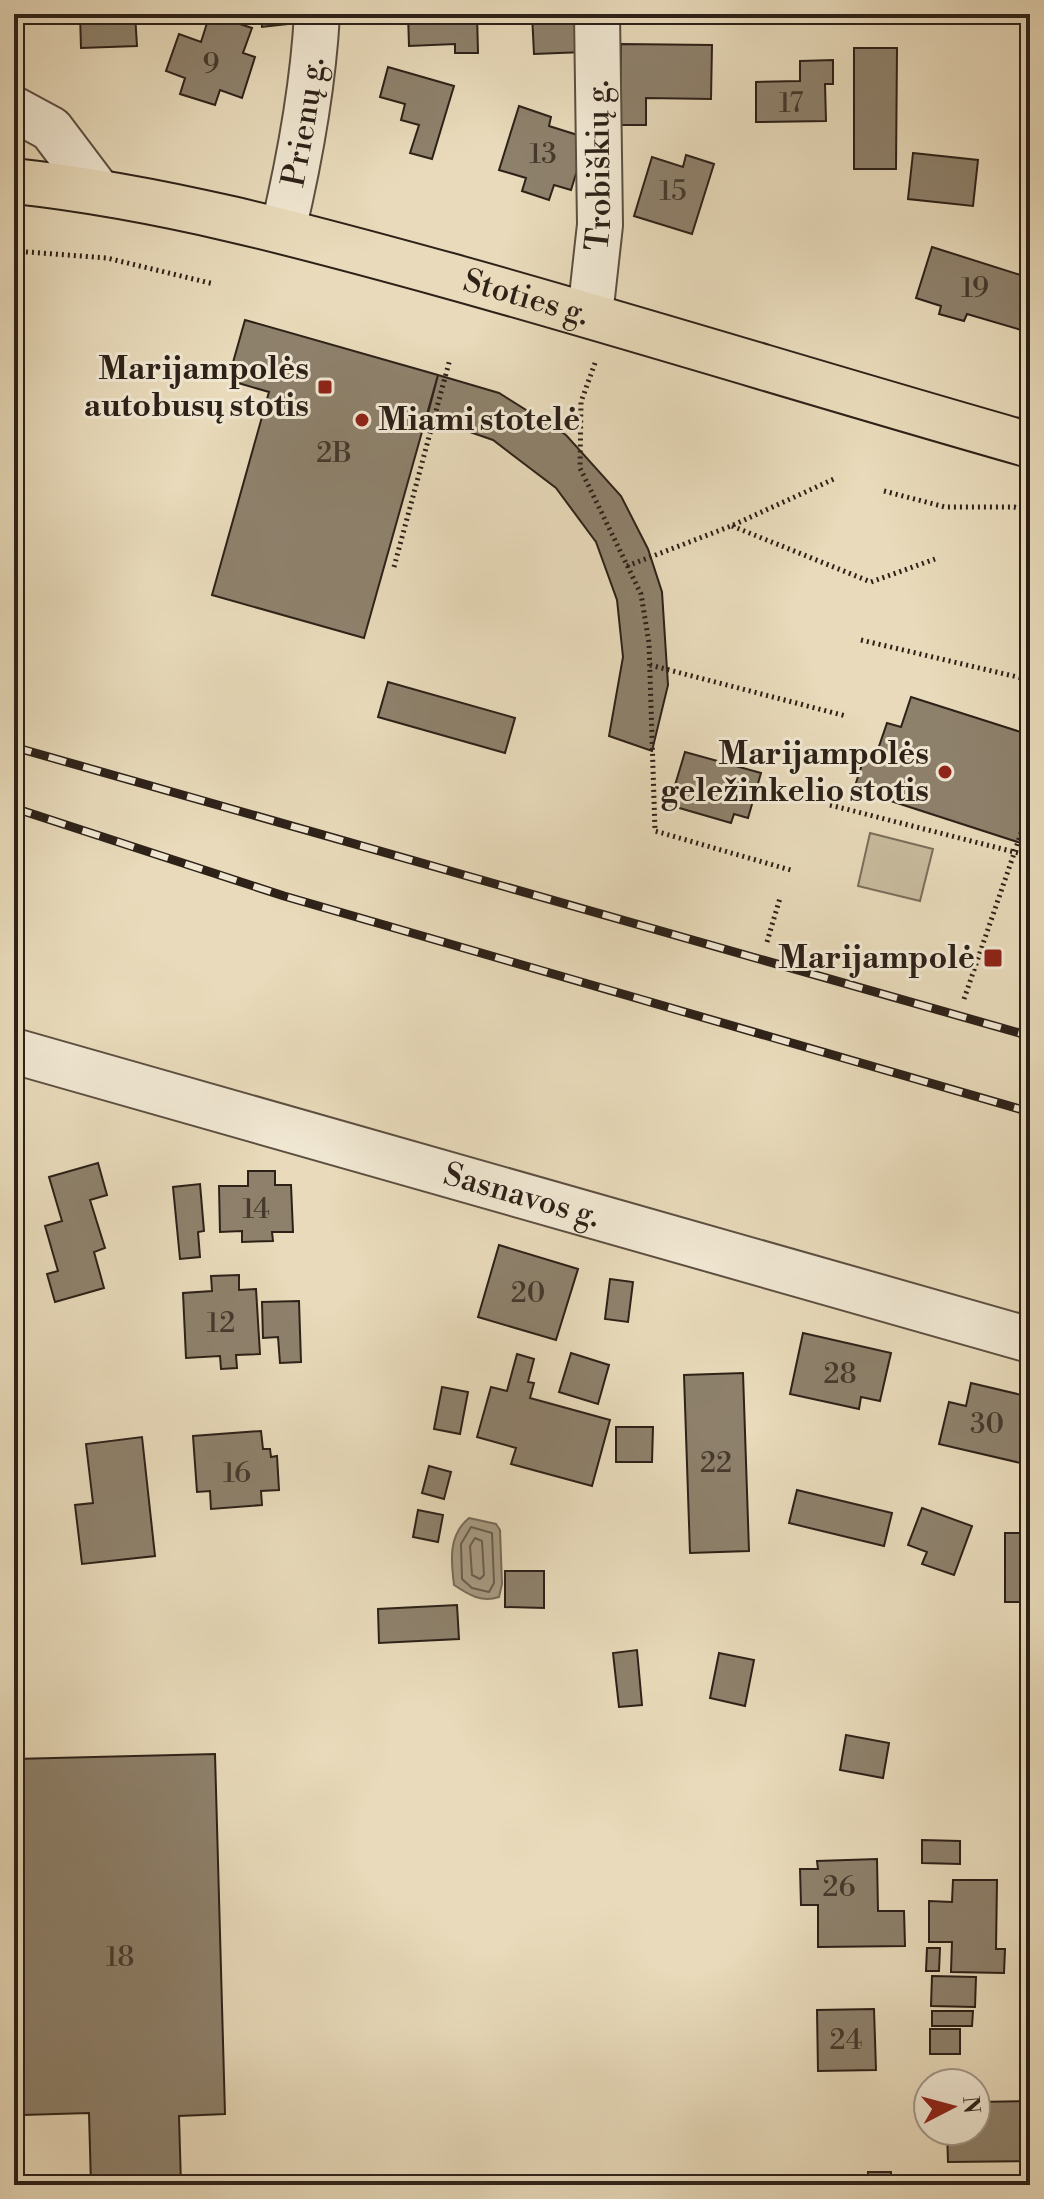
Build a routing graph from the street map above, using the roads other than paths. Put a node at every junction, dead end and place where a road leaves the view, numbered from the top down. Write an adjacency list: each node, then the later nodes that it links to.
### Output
1 (317, 14): 6 (street, Prienų g.)
2 (597, 14): 7 (street, Trobiškių g.)
3 (14, 109): 5 (street)
4 (14, 181): 5 (main road, Stoties g.)
5 (97, 190): 6 (main road, Stoties g.)
6 (283, 230): 7 (main road, Stoties g.)
7 (600, 318): 8 (main road, Stoties g.)
8 (1030, 445)
9 (14, 1051): 10 (street, Sasnavos g.)
10 (1030, 1340)

